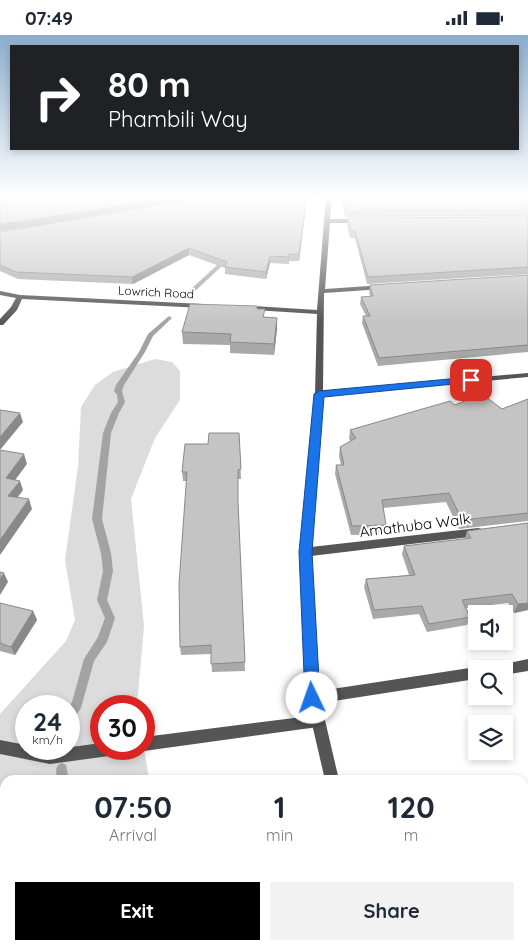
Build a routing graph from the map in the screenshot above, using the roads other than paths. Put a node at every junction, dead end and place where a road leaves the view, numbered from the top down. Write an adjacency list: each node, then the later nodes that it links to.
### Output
1 (325, 239): 3 (street)
2 (390, 287): 3 (street)
3 (321, 291): 8 (street)
4 (0, 293): 5 (street, Lowrich Road)
5 (20, 297): 6 (street, Lowrich Road); 9 (street)
6 (214, 307)
7 (243, 308): 8 (street)
8 (320, 312): 11 (street)
9 (0, 323)
10 (528, 375): 11 (street)
11 (319, 394): 13 (street)
12 (489, 531): 13 (street, Amathuba Walk)
13 (305, 552): 17 (street)
14 (528, 665): 15 (street)
15 (513, 668)
16 (468, 674): 17 (street)
17 (312, 698): 18 (street)
18 (318, 721): 19 (street); 22 (street)
19 (155, 743)
20 (0, 747): 21 (street)
21 (90, 752)
22 (331, 775)

